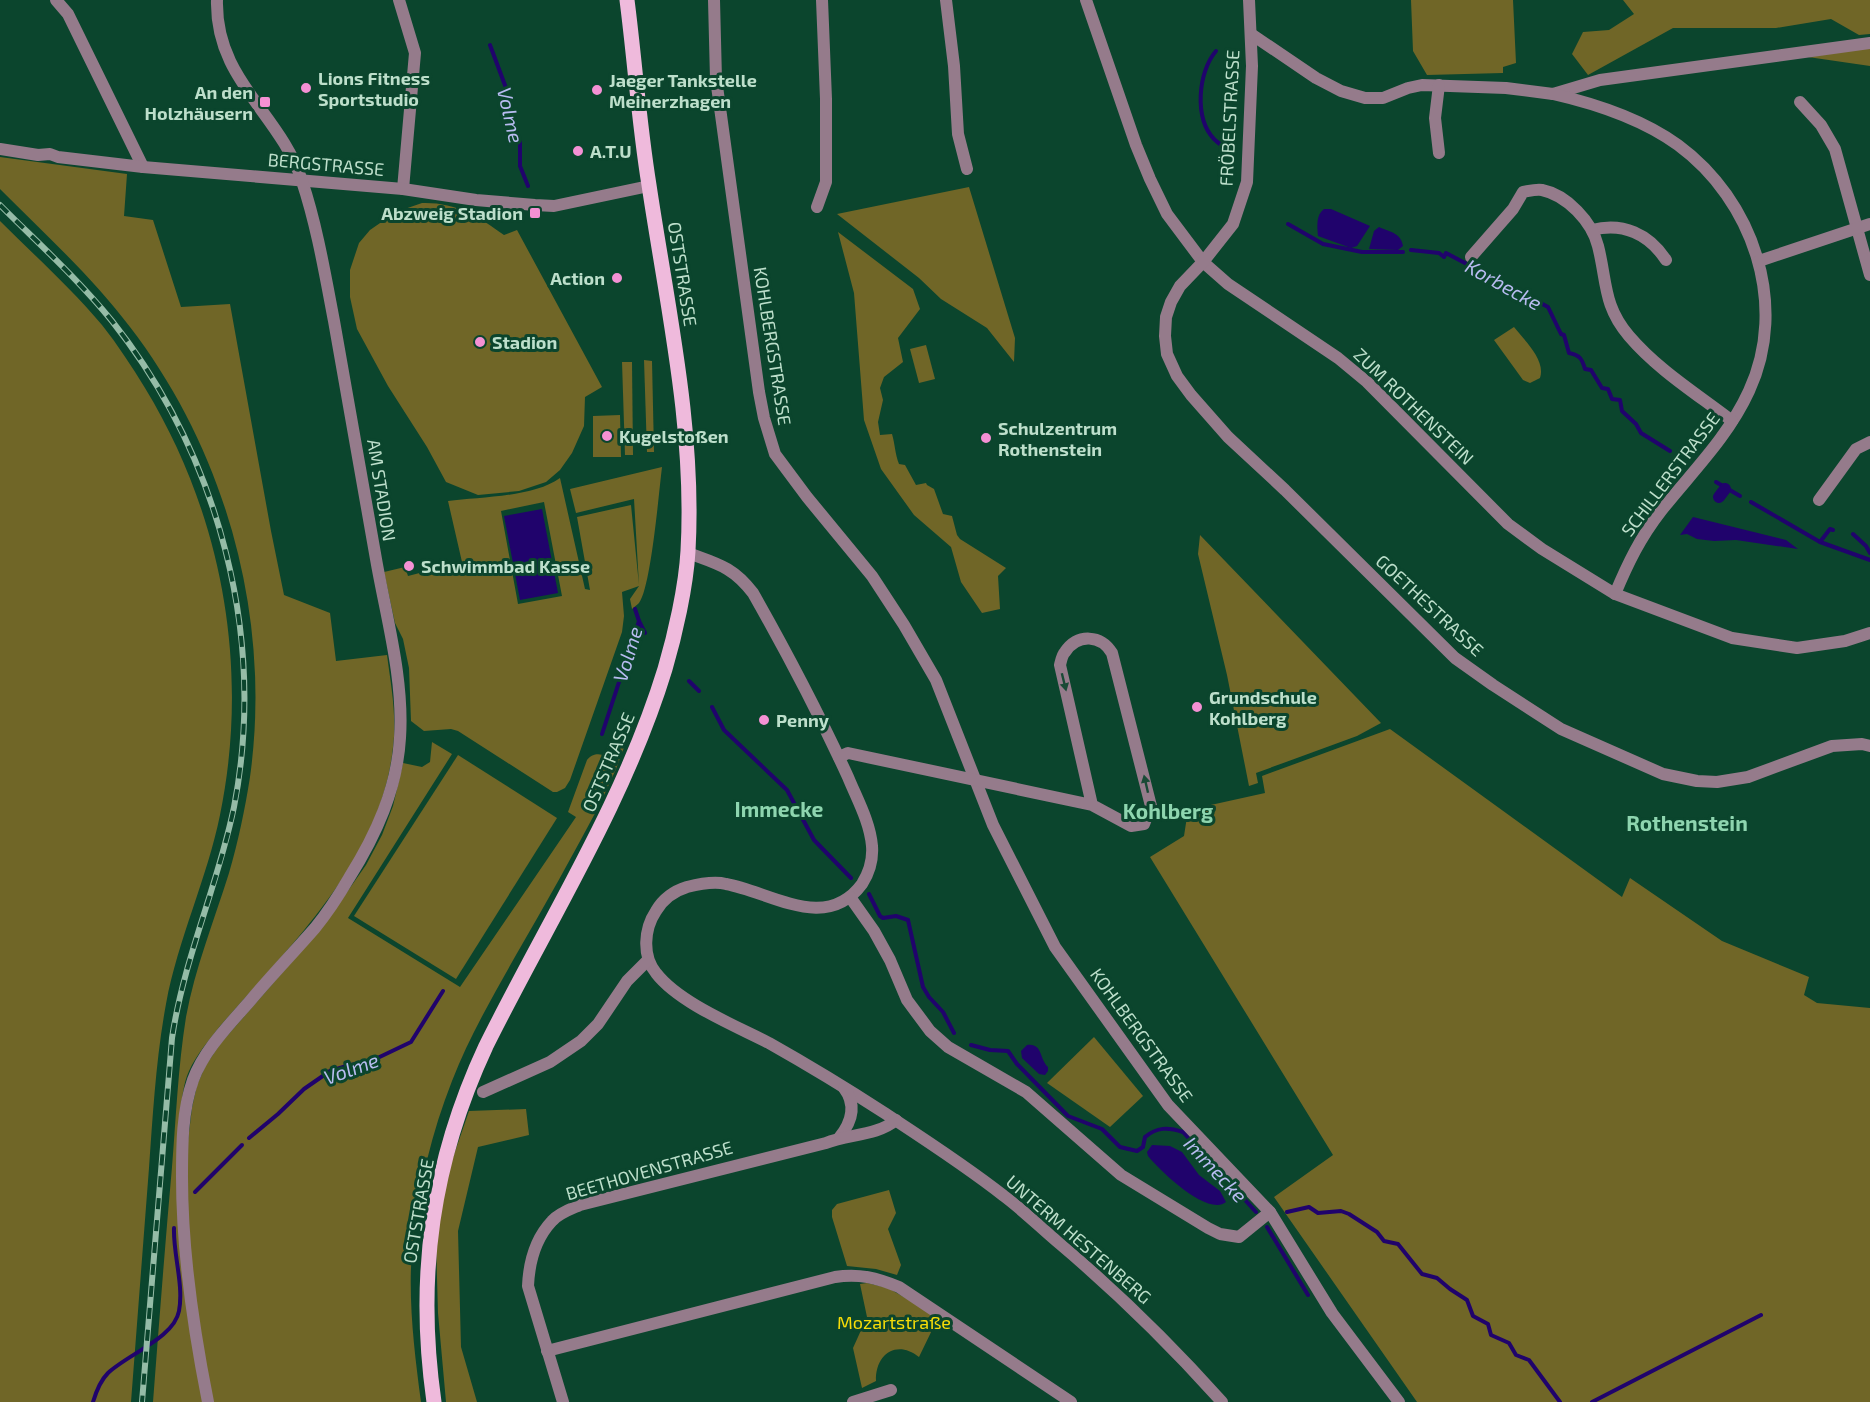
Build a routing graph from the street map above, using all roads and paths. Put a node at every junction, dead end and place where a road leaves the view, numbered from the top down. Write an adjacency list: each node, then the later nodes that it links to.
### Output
1 (56, 0): 17 (street)
2 (217, 0): 19 (street, AM STADION)
3 (399, 0): 21 (street)
4 (627, 0): 20 (main road, OSTSTRASSE)
5 (714, 0): 39 (street, KOHLBERGSTRASSE)
6 (822, 0): 22 (street)
7 (946, 0): 18 (street)
8 (1086, 0): 29 (street, ZUM ROTHENSTEIN)
9 (1249, 0): 10 (street, FRÖBELSTRASSE)
10 (1251, 34): 12 (street); 29 (street, FRÖBELSTRASSE)
11 (1870, 43): 13 (street)
12 (1439, 85): 13 (street); 16 (street)
13 (1553, 94): 28 (street, SCHILLERSTRASSE)
14 (1800, 102): 24 (street)
15 (0, 149): 17 (street, BERGSTRASSE)
16 (1438, 153)
17 (143, 167): 19 (street, BERGSTRASSE)
18 (967, 169)
19 (302, 180): 21 (street, BERGSTRASSE); 50 (street, AM STADION)
20 (649, 186): 21 (street, BERGSTRASSE); 34 (main road, OSTSTRASSE)
21 (403, 189)
22 (817, 207)
23 (1870, 224): 24 (street)
24 (1856, 229): 28 (street); 30 (street)
25 (1592, 230): 26 (street); 27 (street); 31 (street)
26 (1471, 257)
27 (1666, 260)
28 (1759, 261): 31 (street, SCHILLERSTRASSE)
29 (1203, 262): 35 (street, ZUM ROTHENSTEIN); 37 (street, GOETHESTRASSE)
30 (1870, 275)
31 (1732, 421): 35 (street, SCHILLERSTRASSE)
32 (1870, 442): 33 (street)
33 (1819, 500)
34 (688, 553): 38 (street); 51 (main road, OSTSTRASSE)
35 (1615, 594): 36 (street, ZUM ROTHENSTEIN)
36 (1870, 633)
37 (1870, 746)
38 (838, 757): 39 (street); 41 (street)
39 (976, 782): 40 (street); 47 (street, KOHLBERGSTRASSE)
40 (1092, 805): 40 (street, one-way to 40)
41 (850, 897): 42 (street); 47 (street)
42 (648, 960): 43 (street, UNTERM HESTENBERG); 44 (street)
43 (842, 1086): 45 (street, UNTERM HESTENBERG); 46 (street)
44 (483, 1092)
45 (896, 1120): 46 (street); 55 (street, UNTERM HESTENBERG)
46 (839, 1137): 48 (street, BEETHOVENSTRASSE)
47 (1270, 1212): 56 (street, KOHLBERGSTRASSE)
48 (547, 1351): 52 (street, BEETHOVENSTRASSE); 54 (street)
49 (891, 1390): 53 (street)
50 (207, 1402)
51 (434, 1402)
52 (563, 1402)
53 (853, 1402)
54 (1071, 1402)
55 (1222, 1402)
56 (1399, 1402)

